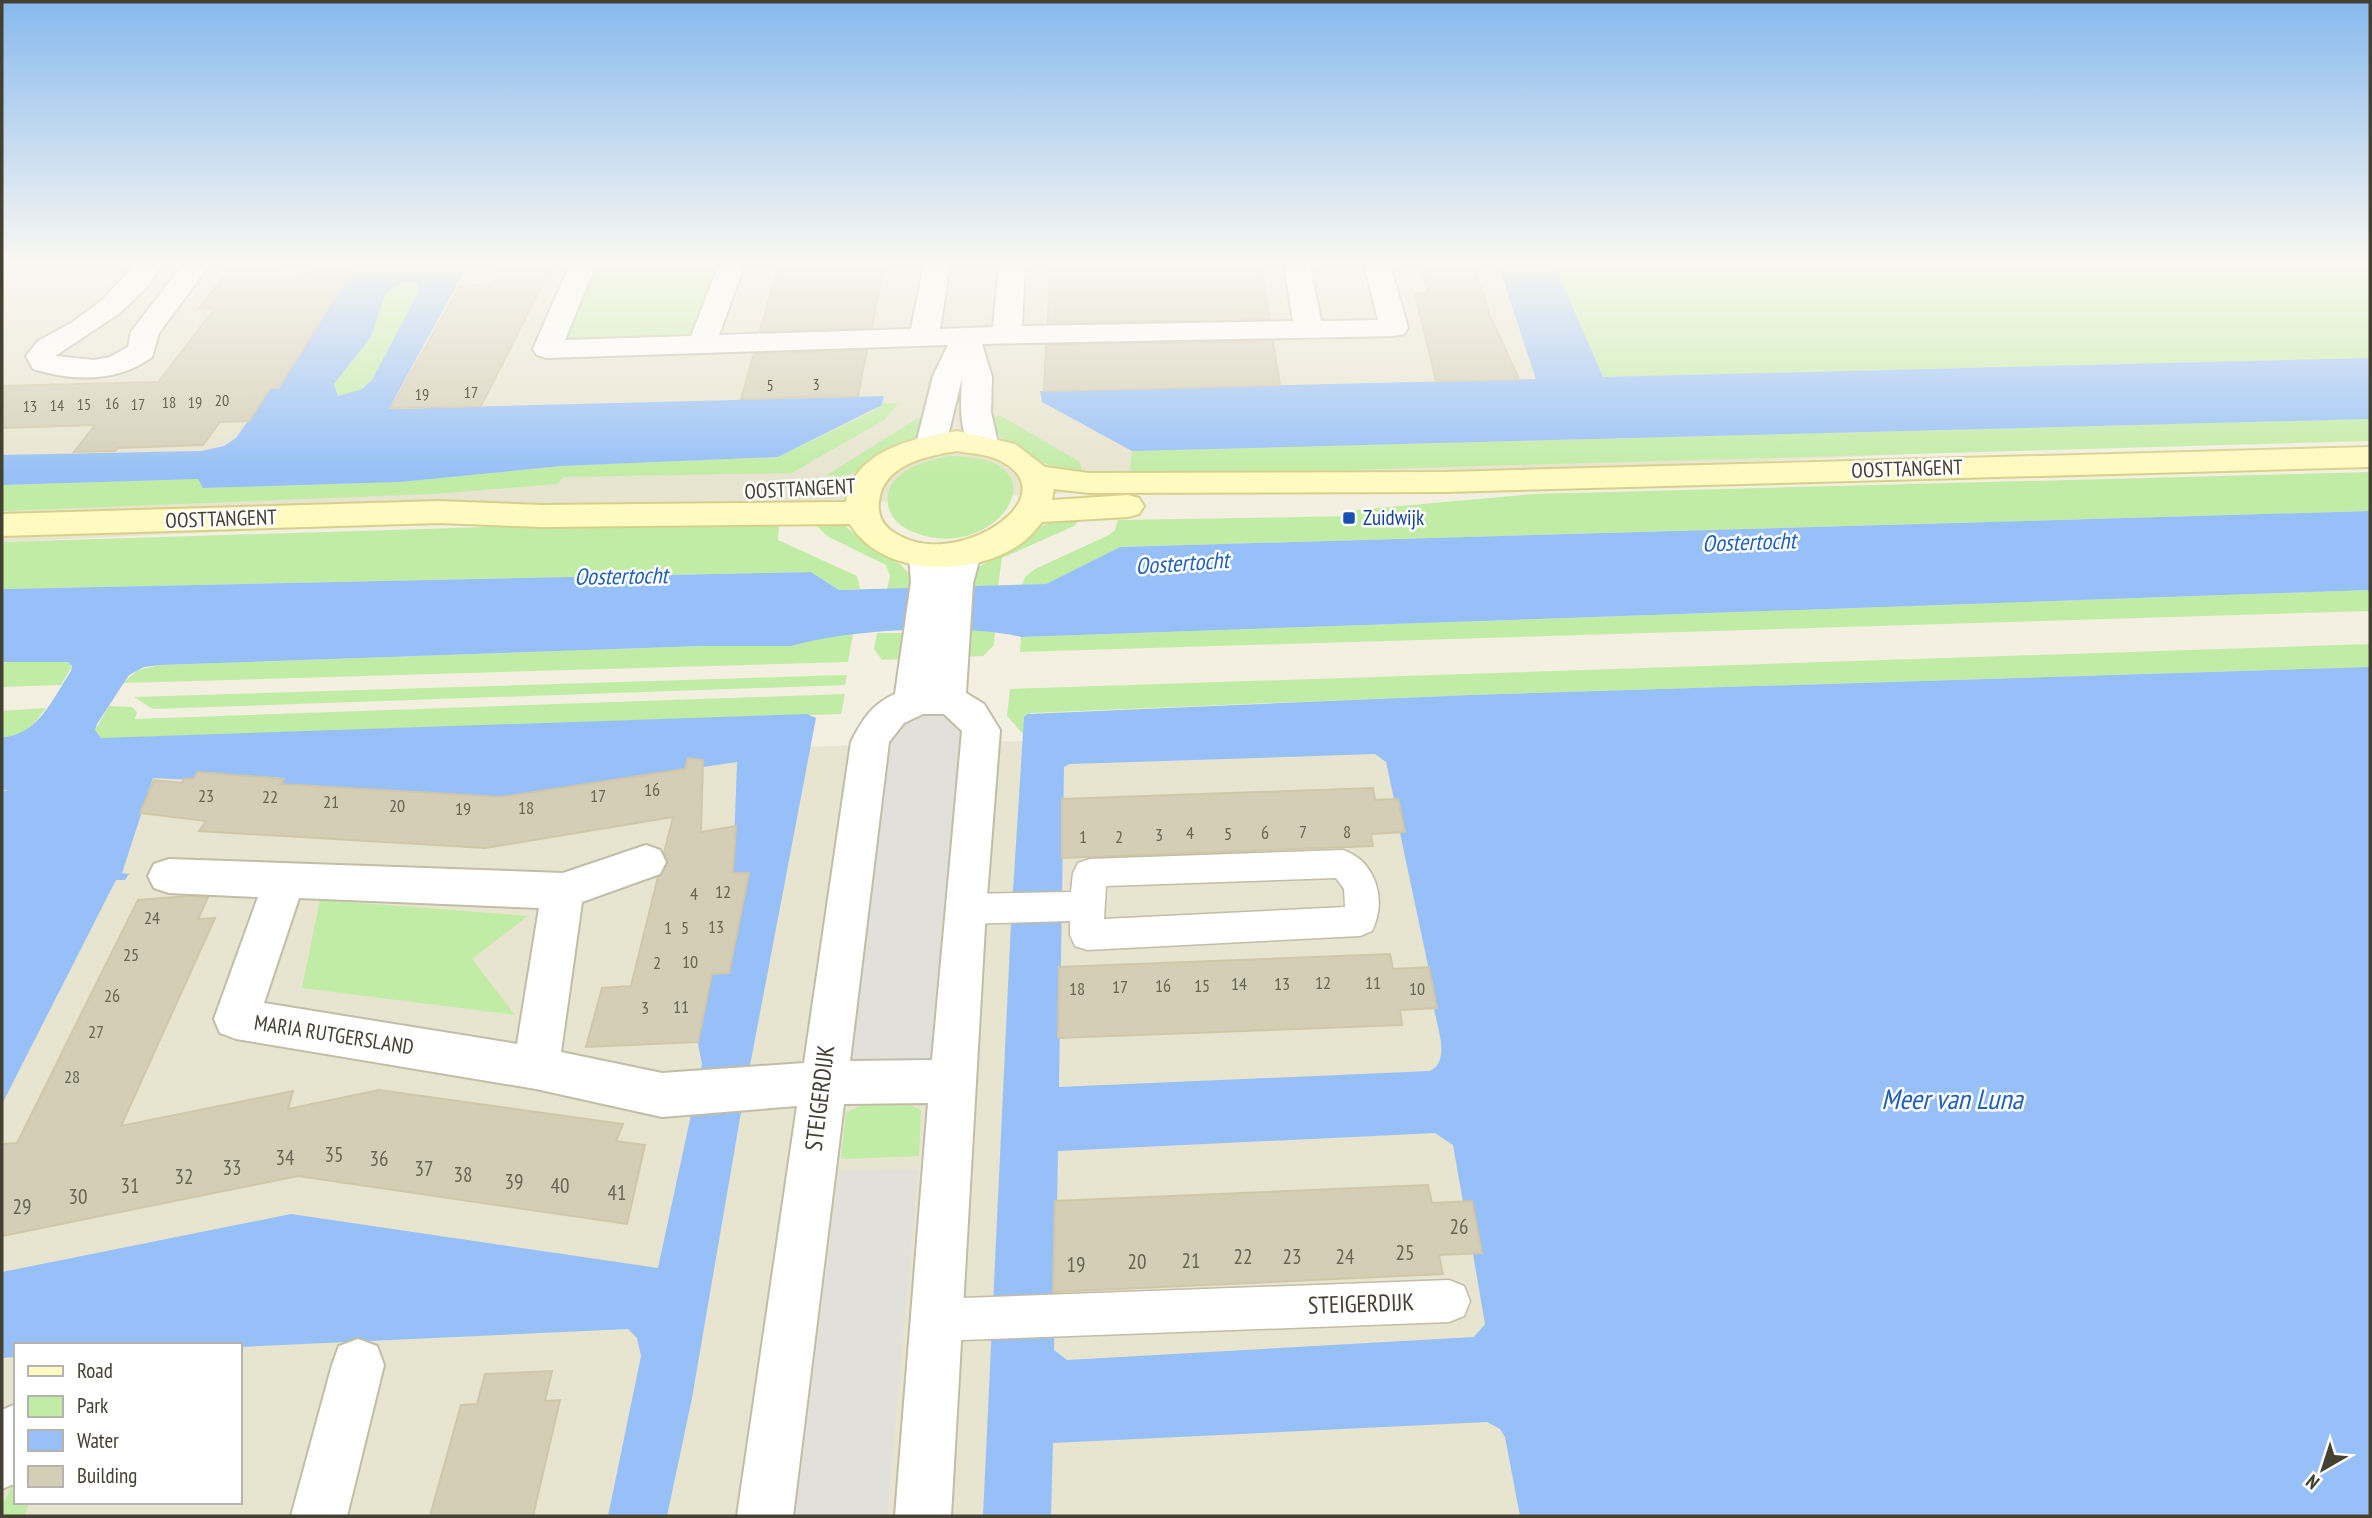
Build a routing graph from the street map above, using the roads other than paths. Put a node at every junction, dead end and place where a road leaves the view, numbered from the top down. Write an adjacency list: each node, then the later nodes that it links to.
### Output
1 (71, 335): 2 (street)
2 (145, 335)
3 (553, 335): 10 (street)
4 (705, 335): 10 (street)
5 (925, 335): 9 (street)
6 (1007, 335): 7 (street); 8 (street)
7 (1017, 335)
8 (966, 337): 9 (street); 11 (street); 12 (street)
9 (924, 338): 10 (street)
10 (701, 346)
11 (983, 443): 12 (main road); 14 (main road)
12 (931, 444): 16 (main road)
13 (2370, 457): 15 (main road, OOSTTANGENT)
14 (1036, 477): 15 (main road, OOSTTANGENT); 17 (main road)
15 (1445, 482): 17 (main road, OOSTTANGENT)
16 (865, 499): 18 (main road, OOSTTANGENT); 19 (main road)
17 (1034, 512): 19 (main road)
18 (2, 525)
19 (944, 569): 20 (street)
20 (930, 701): 26 (street); 29 (street, STEIGERDIJK)
21 (646, 862): 24 (street)
22 (169, 876): 23 (street)
23 (285, 878): 24 (street); 27 (street, MARIA RUTGERSLAND)
24 (563, 891): 27 (street)
25 (1087, 906): 25 (street); 26 (street)
26 (965, 909): 28 (street)
27 (536, 1068): 29 (street, MARIA RUTGERSLAND)
28 (954, 1081): 29 (street, MARIA RUTGERSLAND); 31 (street)
29 (821, 1083): 36 (street, STEIGERDIJK)
30 (1449, 1301): 31 (street, STEIGERDIJK)
31 (936, 1320): 37 (street)
32 (358, 1365): 35 (street)
33 (14, 1435): 34 (street)
34 (2, 1461)
35 (319, 1516)
36 (765, 1516)
37 (923, 1516)

